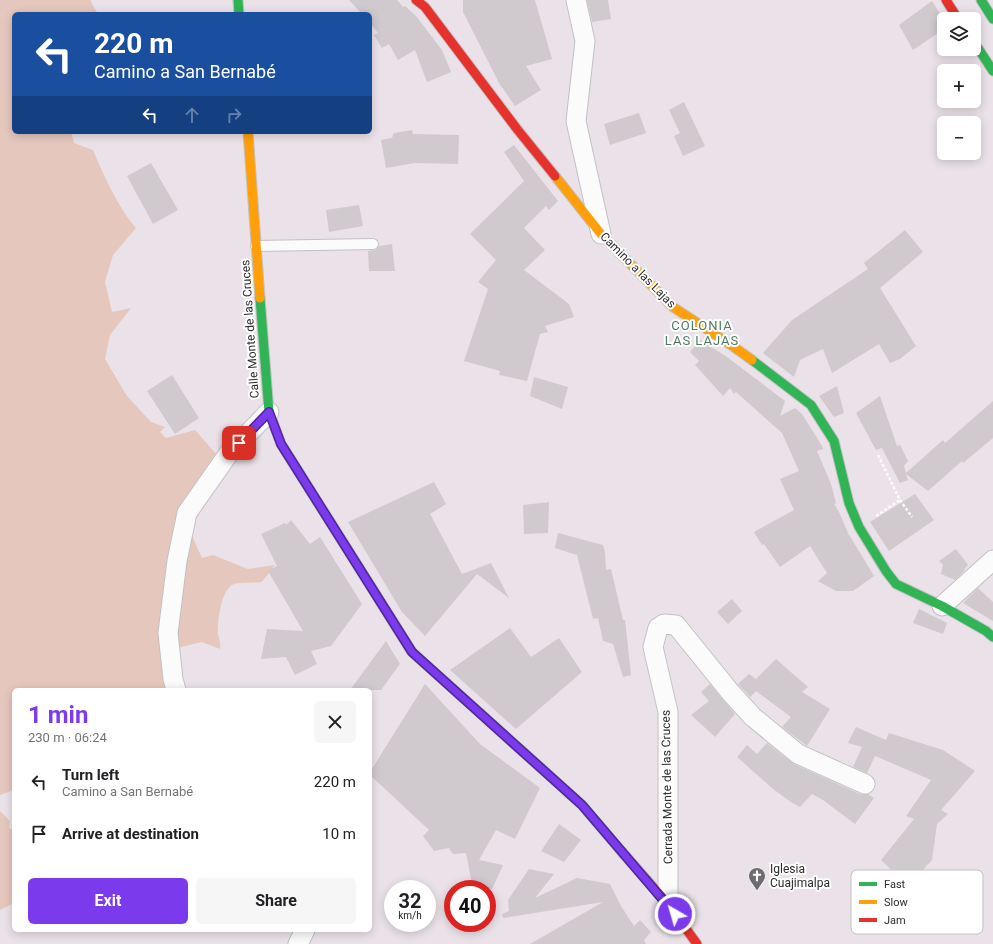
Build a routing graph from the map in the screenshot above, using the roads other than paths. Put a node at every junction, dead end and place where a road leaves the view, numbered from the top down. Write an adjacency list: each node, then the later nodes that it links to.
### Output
1 (238, 0): 6 (street)
2 (416, 0): 12 (street, Camino a las Lajas)
3 (576, 0): 12 (street)
4 (946, 0): 7 (street)
5 (981, 0): 8 (street)
6 (239, 12)
7 (954, 12)
8 (993, 19)
9 (981, 53): 10 (street)
10 (993, 71)
11 (248, 134): 14 (street, Calle Monte de las Cruces)
12 (601, 234): 17 (street, Camino a las Lajas)
13 (374, 244): 14 (lane)
14 (256, 246): 15 (street, Calle Monte de las Cruces)
15 (269, 412): 19 (street); 21 (street, Calle Monte de las Cruces)
16 (993, 560): 17 (street)
17 (942, 606): 18 (street, Camino a las Lajas)
18 (993, 637)
19 (175, 688)
20 (865, 784): 21 (street, Cerrada Monte de las Cruces)
21 (668, 904): 24 (street, Calle Monte de las Cruces)
22 (304, 932): 23 (street)
23 (298, 944)
24 (697, 944)

